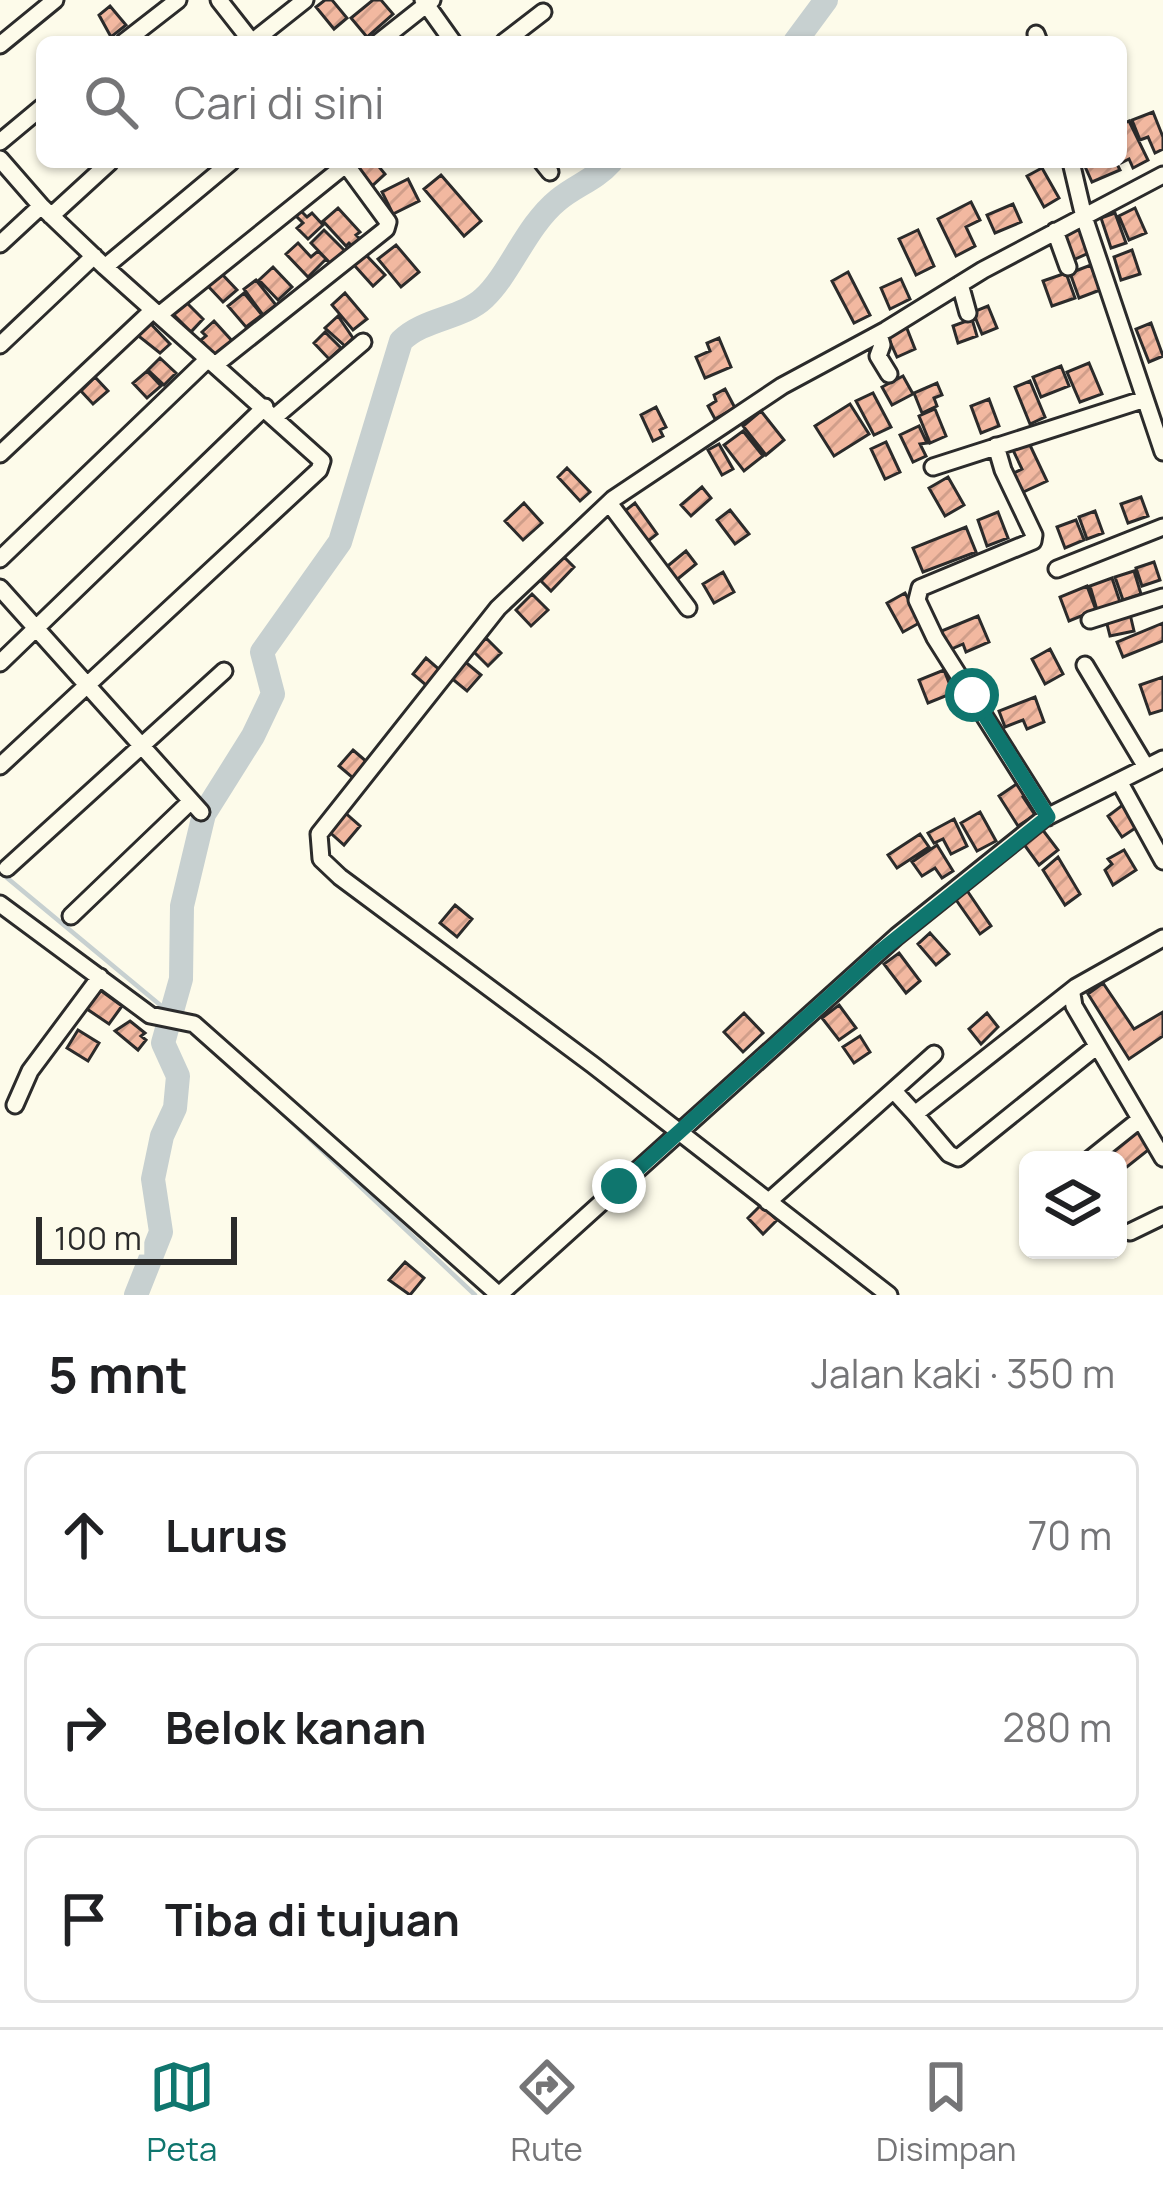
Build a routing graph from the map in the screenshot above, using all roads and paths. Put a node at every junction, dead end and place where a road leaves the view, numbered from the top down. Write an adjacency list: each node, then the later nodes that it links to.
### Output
1 (55, 0): 13 (street)
2 (178, 0): 7 (street)
3 (219, 0): 8 (street)
4 (305, 0): 9 (street)
5 (427, 2): 10 (street); 11 (street)
6 (543, 12): 12 (street)
7 (132, 36)
8 (247, 36)
9 (260, 36)
10 (386, 36)
11 (449, 36)
12 (512, 36)
13 (0, 45)
14 (36, 112): 15 (street)
15 (0, 142)
16 (0, 159): 23 (street)
17 (102, 168): 23 (street)
18 (223, 168): 27 (street)
19 (340, 168): 30 (street)
20 (350, 168): 35 (street)
21 (1072, 168): 24 (street)
22 (1163, 175): 24 (street)
23 (46, 211): 26 (street); 27 (street)
24 (1084, 217): 25 (street); 38 (street)
25 (1055, 231): 28 (street); 29 (street)
26 (0, 244)
27 (100, 262): 30 (street); 34 (street)
28 (1068, 267)
29 (960, 284): 31 (street); 32 (street)
30 (156, 313): 35 (street); 42 (street)
31 (968, 313)
32 (879, 334): 36 (street); 44 (street)
33 (363, 342): 39 (street)
34 (0, 345)
35 (211, 362): 39 (street); 46 (street)
36 (890, 374)
37 (1163, 378): 38 (street)
38 (1143, 393): 40 (street); 41 (street)
39 (270, 411): 52 (street); 56 (street)
40 (997, 446): 43 (street); 62 (street)
41 (1163, 452)
42 (0, 454)
43 (933, 466)
44 (609, 503): 50 (street); 76 (street)
45 (1163, 527): 47 (street)
46 (0, 559)
47 (1057, 568)
48 (0, 588): 52 (street)
49 (1163, 597): 51 (street)
50 (688, 608)
51 (1090, 620)
52 (36, 630): 53 (street); 56 (street)
53 (0, 664)
54 (1085, 664): 60 (street)
55 (224, 670): 57 (street)
56 (88, 689): 57 (street); 59 (street)
57 (141, 747): 64 (street); 66 (street)
58 (1163, 758): 60 (street)
59 (0, 766)
60 (1146, 767): 61 (street)
61 (1119, 781): 62 (street); 63 (street)
62 (1048, 817): 76 (street)
63 (1163, 861)
64 (7, 868)
65 (0, 904): 68 (street)
66 (70, 916)
67 (1163, 938): 69 (street)
68 (100, 977): 73 (street); 82 (street)
69 (1072, 994): 70 (street); 74 (street)
70 (1096, 1047): 74 (street); 75 (street)
71 (934, 1054): 72 (street)
72 (894, 1091): 74 (street); 79 (street)
73 (15, 1105)
74 (914, 1114)
75 (1139, 1120): 77 (street); 78 (street)
76 (678, 1131): 79 (street); 82 (street)
77 (1100, 1151)
78 (1163, 1158)
79 (768, 1202): 83 (street)
80 (1163, 1216): 81 (street)
81 (1130, 1232)
82 (499, 1295)
83 (889, 1295)

